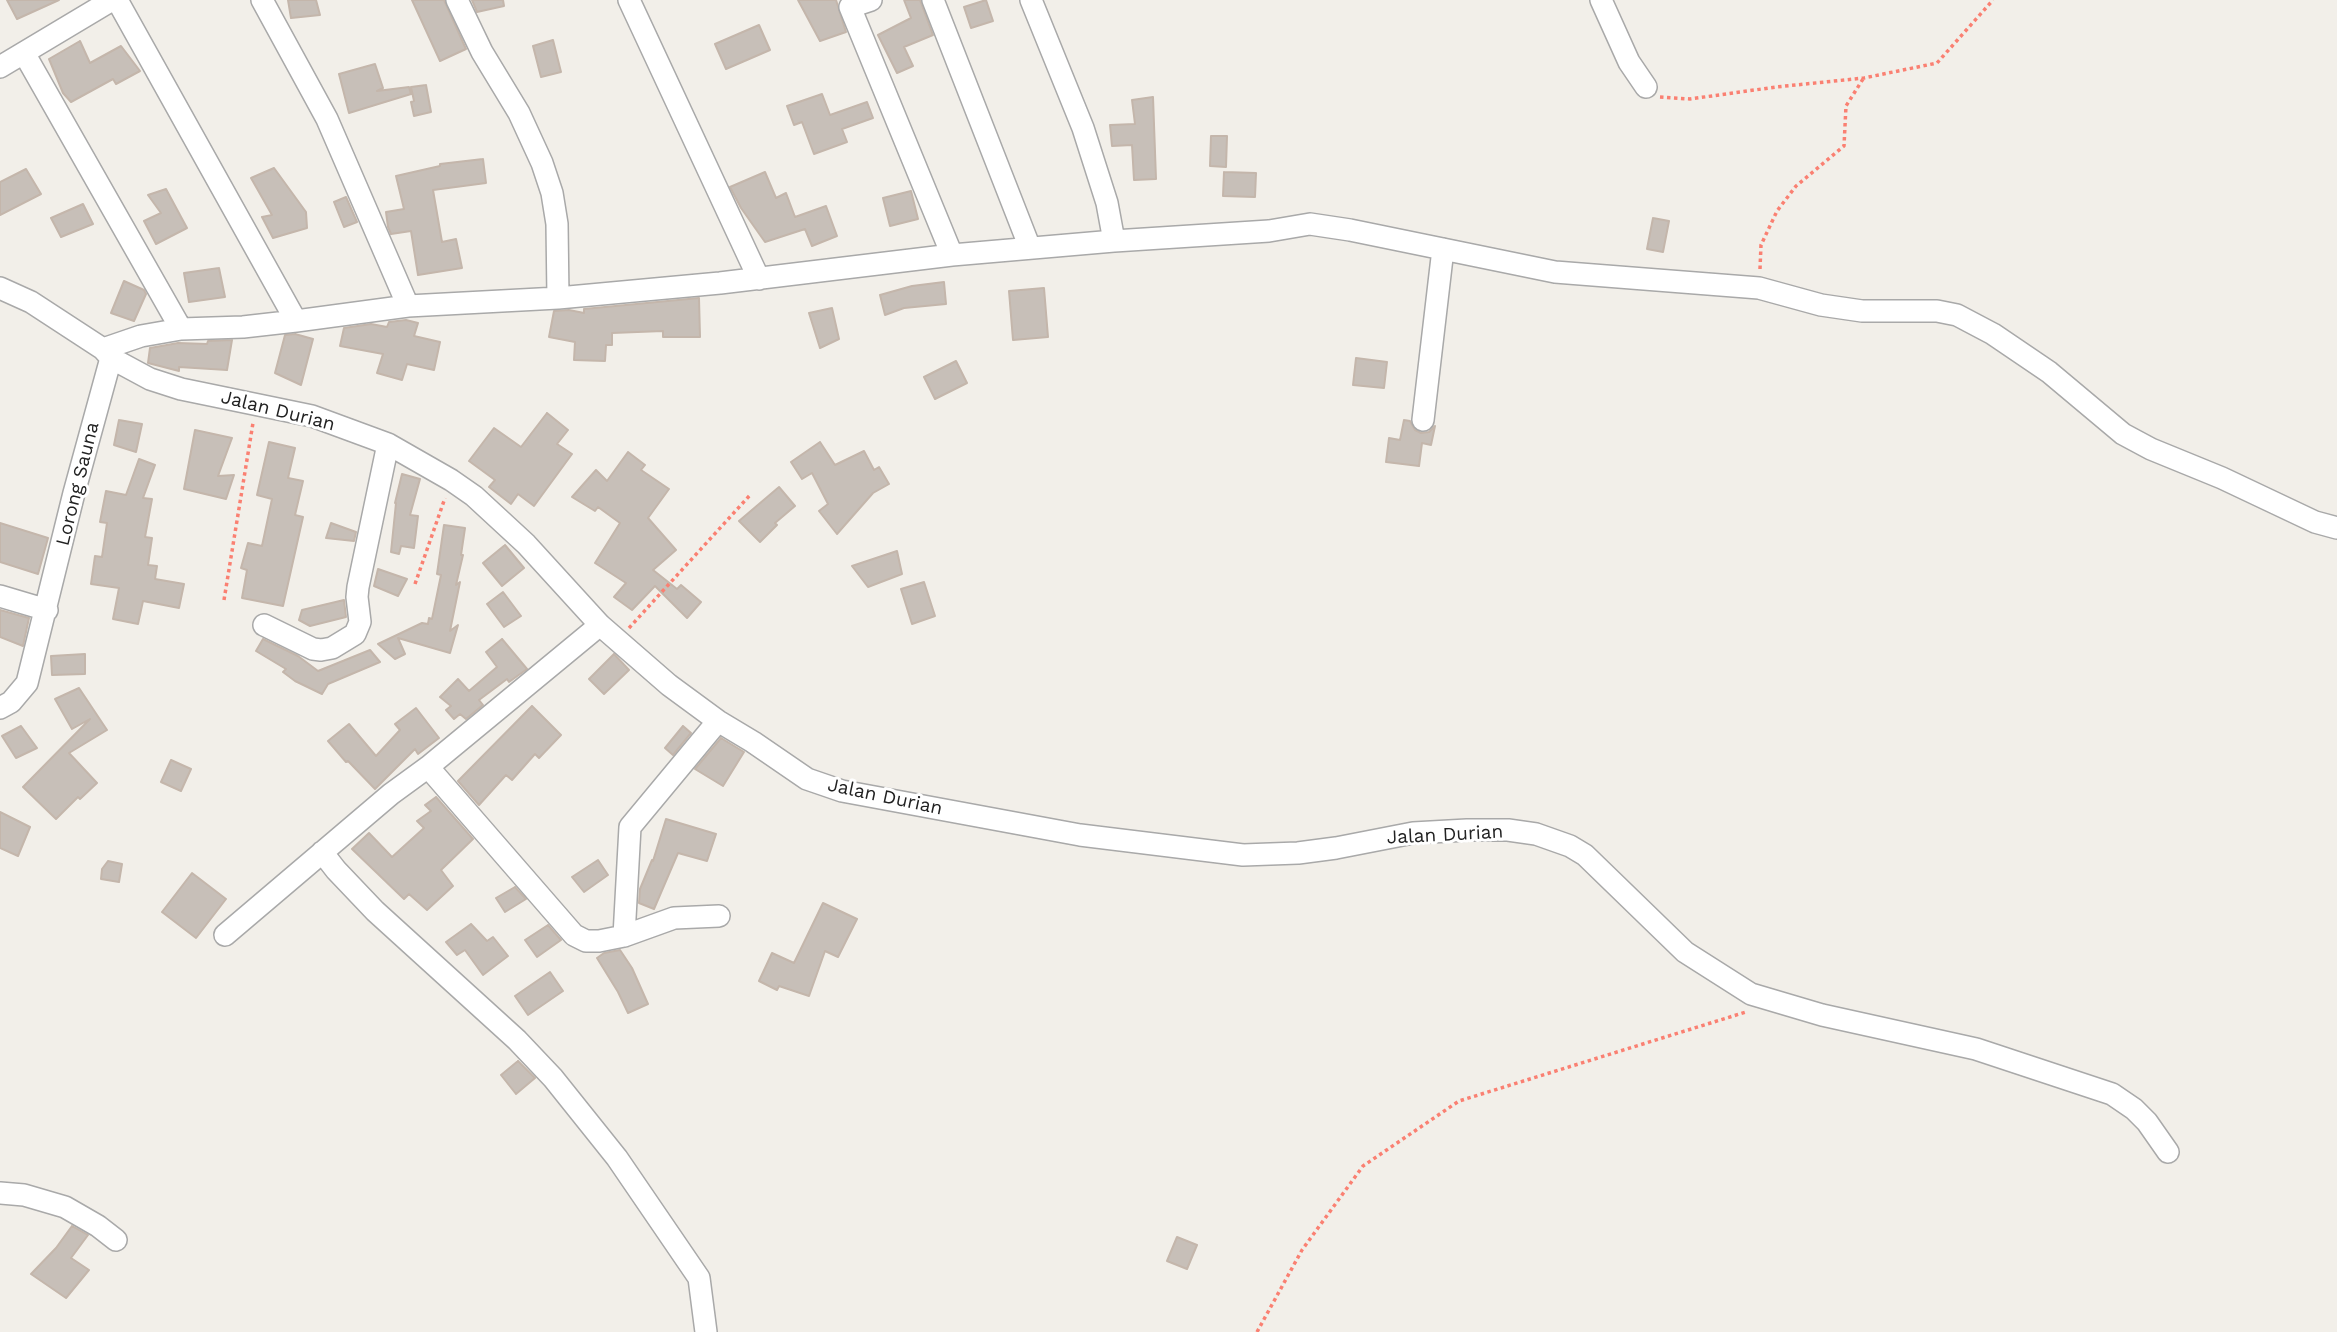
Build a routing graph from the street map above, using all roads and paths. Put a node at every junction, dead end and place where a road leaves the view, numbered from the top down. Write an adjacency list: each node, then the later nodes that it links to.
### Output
1 (114, 0): 11 (street); 24 (street)
2 (262, 0): 23 (street)
3 (457, 0): 22 (street)
4 (629, 0): 19 (street)
5 (871, 0): 10 (street)
6 (933, 0): 16 (street)
7 (1031, 0): 15 (street)
8 (1601, 0): 14 (street)
9 (1993, 0): 13 (path)
10 (849, 3): 18 (street)
11 (24, 53): 12 (street); 25 (street)
12 (0, 68)
13 (1864, 78): 14 (path); 21 (path)
14 (1646, 87)
15 (1114, 241): 16 (street); 17 (street)
16 (1030, 248): 18 (street)
17 (1443, 248): 21 (street); 28 (street)
18 (952, 255): 19 (street)
19 (759, 279): 22 (street)
20 (0, 288): 26 (street, Jalan Durian)
21 (1759, 288): 32 (street)
22 (558, 298): 23 (street)
23 (408, 306): 24 (street)
24 (296, 321): 25 (street)
25 (181, 329): 26 (street)
26 (107, 354): 27 (street, Jalan Durian); 36 (street, Lorong Sauna)
27 (257, 403): 29 (street, Jalan Durian); 35 (path)
28 (1423, 420)
29 (388, 444): 30 (street, Jalan Durian); 37 (street)
30 (451, 480): 33 (path); 38 (street, Jalan Durian)
31 (751, 494): 39 (path)
32 (2337, 528)
33 (415, 584)
34 (0, 596): 36 (street)
35 (224, 600)
36 (47, 610): 40 (street, Lorong Sauna)
37 (264, 625)
38 (600, 625): 39 (street, Jalan Durian); 42 (street)
39 (619, 640): 41 (street, Jalan Durian)
40 (0, 708)
41 (718, 721): 46 (street); 47 (street, Jalan Durian)
42 (428, 767): 43 (street); 46 (street)
43 (322, 852): 45 (street); 51 (street)
44 (719, 916): 46 (street)
45 (225, 935)
46 (624, 936)
47 (1780, 1003): 48 (street, Jalan Durian); 52 (path)
48 (2168, 1152)
49 (0, 1194): 50 (street)
50 (116, 1240)
51 (706, 1332)
52 (1257, 1332)

